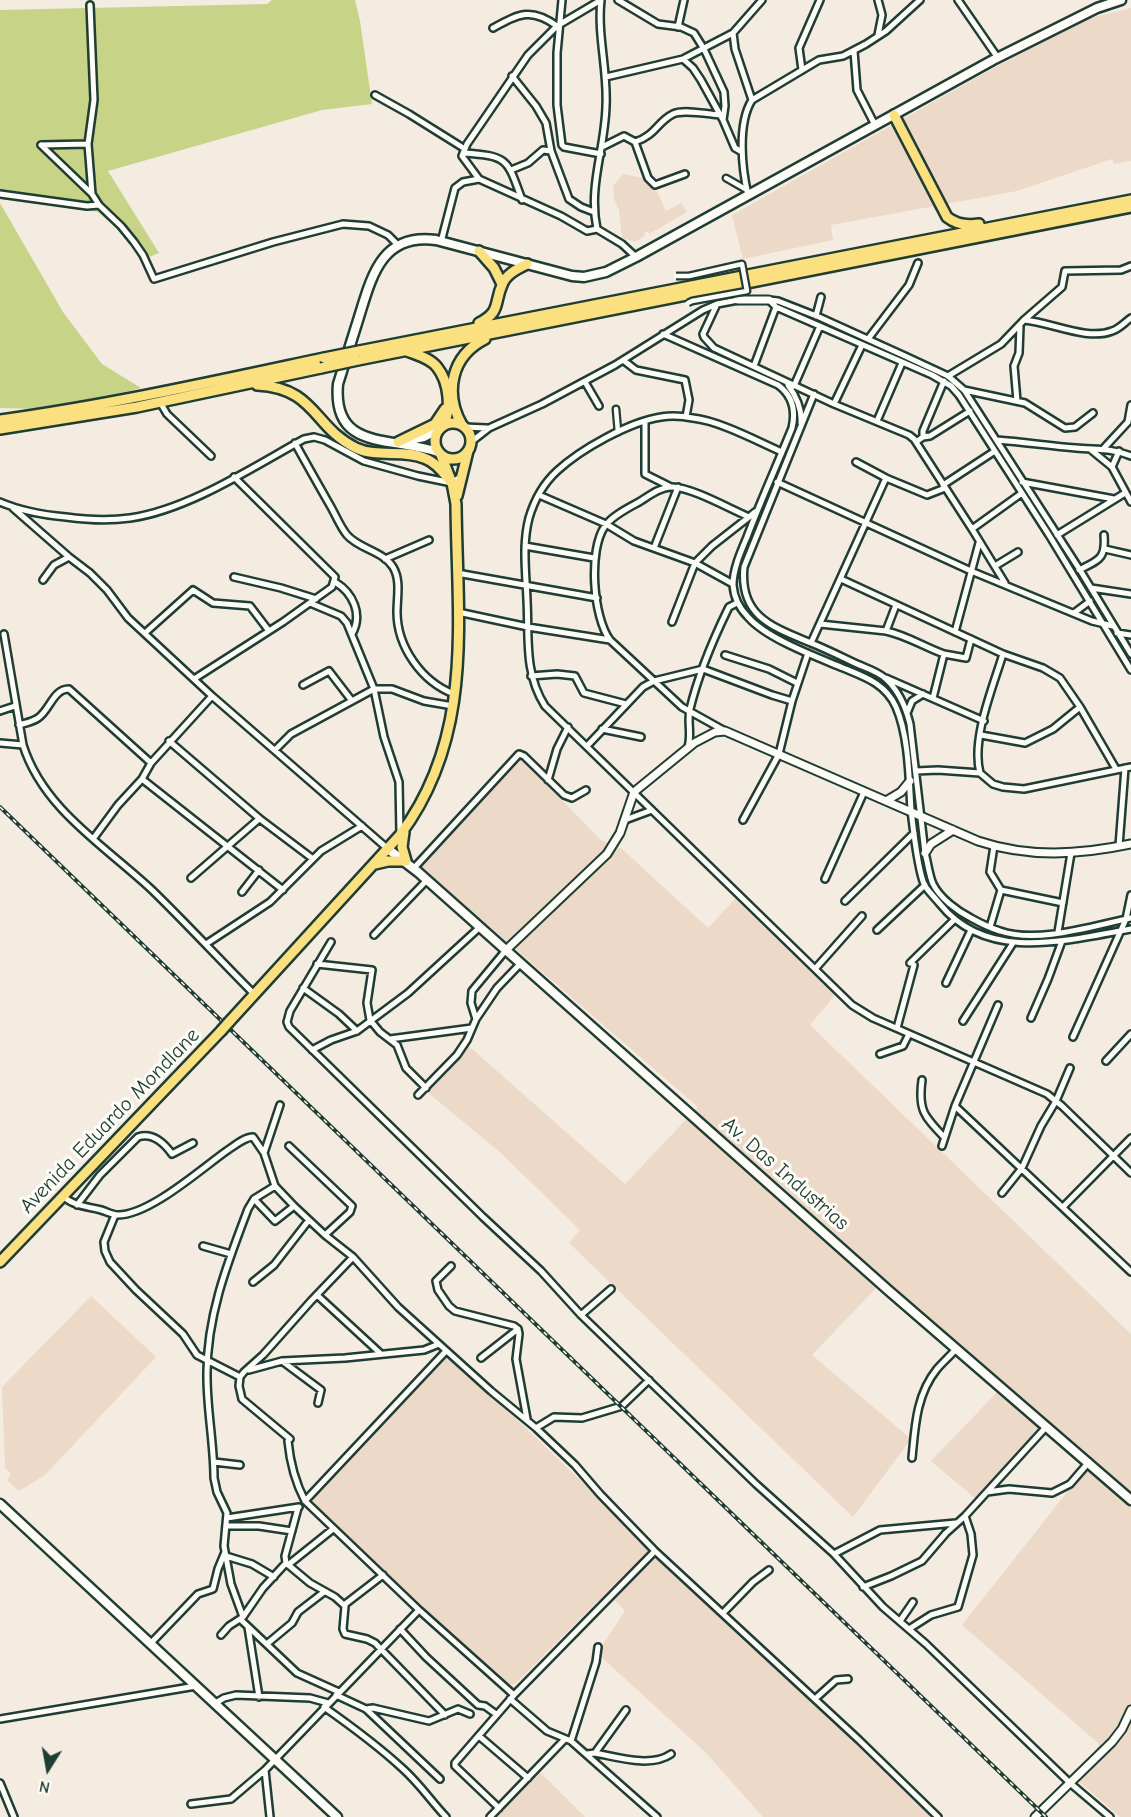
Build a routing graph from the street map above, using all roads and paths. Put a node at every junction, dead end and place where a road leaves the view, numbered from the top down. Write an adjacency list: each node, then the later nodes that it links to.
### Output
1 (562, 0): 14 (street)
2 (601, 0): 14 (street); 25 (street)
3 (618, 0): 15 (street)
4 (684, 0): 15 (street)
5 (762, 0): 11 (street)
6 (820, 0): 23 (street)
7 (878, 0): 18 (street)
8 (920, 0): 18 (street)
9 (958, 0): 22 (street)
10 (1121, 0): 12 (main road)
11 (757, 3): 17 (street)
12 (1095, 4): 22 (main road)
13 (90, 5): 32 (street)
14 (559, 25): 16 (street); 24 (street); 37 (street)
15 (678, 27): 19 (street)
16 (493, 28)
17 (733, 33): 19 (street); 27 (street)
18 (878, 35): 20 (street)
19 (704, 49): 21 (street); 29 (street)
20 (854, 51): 23 (street); 30 (street)
21 (683, 58): 25 (street); 29 (street)
22 (998, 58): 28 (main road)
23 (802, 70): 27 (street)
24 (512, 76): 34 (street); 35 (street)
25 (606, 77): 33 (street)
26 (375, 95): 34 (street)
27 (752, 100): 36 (street)
28 (894, 115): 30 (main road); 50 (main road)
29 (721, 117): 31 (street); 36 (street)
30 (875, 125): 42 (main road)
31 (635, 142): 33 (street); 39 (street)
32 (88, 144): 44 (street); 44 (street)
33 (602, 147): 37 (street)
34 (464, 151): 38 (street); 41 (street)
35 (551, 151): 38 (street); 49 (street)
36 (742, 152): 42 (street)
37 (601, 154): 49 (street)
38 (511, 170): 45 (street)
39 (685, 174)
40 (726, 178): 42 (street)
41 (479, 179): 45 (street); 52 (street)
42 (748, 192): 55 (main road)
43 (0, 194): 47 (street)
44 (92, 194): 47 (street)
45 (522, 200): 51 (street)
46 (1131, 200): 50 (main road)
47 (99, 205): 53 (street)
48 (1131, 207): 73 (main road)
49 (594, 212): 51 (street)
50 (1065, 213): 72 (main road)
51 (597, 229): 55 (street)
52 (441, 242): 53 (main road); 54 (main road)
53 (398, 245): 111 (main road)
54 (479, 251): 57 (main road); 60 (main road)
55 (636, 256): 57 (main road)
56 (918, 263): 75 (street)
57 (527, 264): 60 (main road)
58 (1131, 266): 69 (street)
59 (676, 276): 64 (street, bridge)
60 (502, 284): 72 (main road)
61 (821, 297): 67 (street)
62 (738, 300): 63 (street); 65 (street)
63 (769, 300): 66 (street); 67 (street)
64 (688, 303)
65 (717, 304): 74 (street); 81 (street)
66 (776, 307): 70 (street); 81 (street)
67 (816, 316): 75 (street)
68 (1131, 318): 69 (street)
69 (1024, 320): 71 (street)
70 (820, 326): 76 (street); 86 (street)
71 (1020, 326): 82 (street); 90 (street)
72 (462, 330): 78 (main road)
73 (495, 334): 77 (main road); 103 (main road)
74 (663, 334): 79 (street); 119 (street)
75 (868, 339): 82 (street)
76 (862, 345): 80 (street); 92 (street)
77 (406, 351): 78 (main road); 89 (main road)
78 (359, 356): 85 (main road, bridge); 99 (main road, bridge)
79 (623, 360): 83 (street); 98 (street)
80 (902, 363): 82 (street); 101 (street)
81 (754, 366): 84 (street)
82 (946, 378): 87 (street); 96 (street); 109 (street)
83 (585, 382): 94 (street); 105 (street)
84 (787, 382): 86 (street); 106 (street)
85 (245, 384): 91 (main road); 127 (main road)
86 (794, 386): 88 (street)
87 (964, 390): 90 (street); 110 (street)
88 (814, 394): 92 (street); 106 (street)
89 (448, 396): 104 (main road); 111 (main road)
90 (1017, 401): 97 (street)
91 (160, 402): 107 (main road); 121 (street)
92 (834, 404): 101 (street)
93 (1131, 405): 102 (street)
94 (599, 406)
95 (616, 409): 108 (street)
96 (970, 411): 109 (street); 117 (street)
97 (1093, 413)
98 (686, 417): 100 (street); 119 (street)
99 (0, 420)
100 (645, 421): 108 (street); 130 (street)
101 (877, 421): 112 (street)
102 (1129, 422): 115 (street)
103 (463, 426): 104 (main road); 105 (street); 114 (main road)
104 (441, 428): 111 (main road); 120 (main road)
105 (489, 428): 114 (street)
106 (801, 428): 128 (street)
107 (0, 429)
108 (618, 432): 135 (street)
109 (923, 437): 112 (street)
110 (997, 440): 116 (street); 129 (street)
111 (398, 442): 120 (main road)
112 (916, 442): 131 (street)
113 (295, 443): 125 (street); 127 (street); 156 (street)
114 (470, 445): 120 (main road); 127 (main road)
115 (1104, 448): 116 (street); 118 (street)
116 (1090, 449): 124 (street)
117 (995, 451): 131 (street); 133 (street)
118 (1119, 451): 122 (street); 124 (street)
119 (782, 452): 140 (street)
120 (440, 453): 127 (main road)
121 (211, 456)
122 (1131, 456)
123 (856, 462): 126 (street)
124 (1112, 467): 134 (street)
125 (234, 477): 139 (street); 166 (street)
126 (886, 478): 131 (street); 142 (street)
127 (456, 480): 161 (main road)
128 (777, 482): 142 (street); 196 (street)
129 (1022, 482): 136 (street); 145 (street)
130 (670, 487): 132 (street); 143 (street)
131 (944, 487): 144 (street)
132 (678, 488): 141 (street); 150 (street)
133 (1022, 493): 144 (street); 162 (street)
134 (1125, 493): 136 (street); 138 (street)
135 (539, 495): 143 (street); 149 (street)
136 (1114, 499): 145 (street)
137 (0, 502): 139 (street)
138 (1131, 502)
139 (13, 508): 154 (street)
140 (757, 511): 141 (street); 167 (street)
141 (749, 517): 157 (street)
142 (866, 522): 160 (street); 164 (street)
143 (606, 524): 150 (street); 155 (street)
144 (972, 529): 148 (street)
145 (1057, 535): 159 (street)
146 (1104, 535): 151 (street)
147 (429, 540): 156 (street)
148 (980, 543): 158 (street); 160 (street)
149 (525, 546): 155 (street); 169 (street)
150 (654, 548): 157 (street)
151 (1105, 549): 153 (street); 159 (street)
152 (1018, 552): 158 (street)
153 (1131, 555)
154 (69, 557): 165 (street); 189 (street)
155 (594, 558): 173 (street)
156 (385, 559): 214 (street)
157 (695, 562): 167 (street); 181 (street)
158 (995, 566): 168 (street)
159 (1080, 570): 162 (street); 170 (street)
160 (971, 571): 168 (street); 188 (street)
161 (457, 573): 169 (street); 179 (main road)
162 (1072, 575): 175 (street)
163 (234, 577): 174 (street)
164 (841, 579): 178 (street); 182 (street)
165 (43, 580)
166 (335, 582): 174 (street); 192 (street)
167 (733, 584): 177 (street)
168 (1005, 584): 180 (street)
169 (527, 587): 173 (street); 185 (street)
170 (1091, 588): 171 (street); 172 (street)
171 (1131, 594)
172 (1095, 597): 175 (street); 184 (street)
173 (597, 598): 195 (street)
174 (316, 599): 176 (street)
175 (1089, 602): 180 (street); 183 (street)
176 (310, 603): 187 (street); 192 (street)
177 (737, 603): 197 (street); 202 (street)
178 (896, 605): 186 (street); 188 (street)
179 (458, 612): 185 (street); 214 (main road)
180 (1074, 613): 183 (street)
181 (672, 622)
182 (820, 624): 186 (street); 196 (street)
183 (1102, 625): 184 (street); 203 (street)
184 (1113, 626): 190 (street)
185 (528, 627): 195 (street); 205 (street)
186 (886, 631): 198 (street)
187 (269, 632): 189 (street); 207 (street)
188 (955, 632): 194 (street)
189 (145, 633): 207 (street)
190 (1117, 633): 193 (street); 200 (street)
191 (4, 634): 220 (street)
192 (352, 634): 212 (street)
193 (1131, 635)
194 (971, 639): 198 (street); 199 (street)
195 (610, 640): 204 (street)
196 (811, 643): 206 (street)
197 (808, 653): 209 (street); 247 (street)
198 (944, 654): 216 (street)
199 (1003, 654): 222 (street); 226 (street)
200 (1131, 654)
201 (725, 655): 209 (street)
202 (703, 669): 208 (street); 217 (street); 224 (street)
203 (1131, 670)
204 (645, 673): 208 (street); 211 (street)
205 (531, 676): 219 (street); 228 (street)
206 (886, 678): 213 (street); 225 (street)
207 (194, 679): 215 (street)
208 (654, 681): 211 (street); 224 (street)
209 (797, 683): 217 (street)
210 (303, 685): 218 (street)
211 (643, 687): 219 (street)
212 (374, 689): 218 (street); 221 (street); 260 (street)
213 (923, 694): 216 (street); 225 (street)
214 (456, 695): 221 (main road)
215 (212, 696): 233 (street); 238 (street)
216 (933, 698): 226 (street)
217 (792, 700): 239 (street)
218 (352, 701): 238 (street)
219 (626, 704): 229 (street)
220 (15, 706): 223 (street); 227 (street)
221 (454, 706): 260 (main road)
222 (1080, 707): 231 (street); 242 (street)
223 (0, 711)
224 (689, 712): 230 (street); 237 (street)
225 (907, 713): 243 (street)
226 (984, 721): 231 (street)
227 (19, 725): 235 (street); 240 (street)
228 (568, 727): 236 (street); 246 (street)
229 (602, 729): 232 (street); 236 (street)
230 (725, 730): 237 (street); 239 (street)
231 (981, 735): 244 (street)
232 (641, 736)
233 (169, 741): 240 (street); 255 (street)
234 (0, 743): 235 (street)
235 (23, 745): 262 (street)
236 (588, 746): 249 (street)
237 (688, 747): 249 (street)
238 (275, 750): 258 (street)
239 (779, 754): 250 (street); 257 (street)
240 (151, 763): 245 (street)
241 (1128, 767): 242 (street); 265 (street)
242 (1116, 769): 244 (street)
243 (916, 771): 244 (street); 254 (street)
244 (980, 773)
245 (142, 779): 262 (street); 266 (street)
246 (548, 780): 248 (street); 274 (street)
247 (909, 781): 251 (street); 253 (street)
248 (586, 790)
249 (634, 792): 252 (street); 256 (street)
250 (864, 792): 251 (street); 276 (street)
251 (886, 801): 253 (street)
252 (652, 810): 256 (street); 303 (street)
253 (911, 811): 254 (street); 261 (street)
254 (921, 815): 259 (street); 268 (street)
255 (259, 819): 266 (street); 270 (street)
256 (625, 820): 300 (street)
257 (742, 820)
258 (363, 826): 267 (street); 270 (street)
259 (953, 830): 264 (street); 268 (street)
260 (402, 832): 267 (main road, Avenida Eduardo Mondlane); 271 (main road)
261 (914, 833): 278 (street); 283 (street)
262 (93, 839): 299 (street)
263 (1131, 844): 265 (street)
264 (994, 846): 269 (street); 280 (street)
265 (1119, 846): 269 (street)
266 (227, 847): 273 (street); 275 (street)
267 (388, 849): 271 (main road, Av. Das Industrias); 272 (main road, Avenida Eduardo Mondlane)
268 (925, 853): 289 (street)
269 (1071, 854): 284 (street)
270 (313, 859): 279 (street)
271 (406, 861): 272 (main road); 274 (main road, Av. Das Industrias)
272 (374, 865): 306 (main road, Avenida Eduardo Mondlane)
273 (259, 870): 279 (street); 281 (street)
274 (416, 870): 277 (main road, Av. Das Industrias)
275 (191, 878)
276 (825, 879)
277 (427, 880): 288 (main road, Av. Das Industrias); 295 (street)
278 (925, 885): 287 (street); 291 (street)
279 (283, 890): 299 (street)
280 (1001, 890): 284 (street); 289 (street)
281 (242, 892)
282 (1131, 895): 286 (street)
283 (845, 901)
284 (1063, 903): 294 (street)
285 (862, 916): 303 (street)
286 (1129, 918): 293 (street); 294 (street)
287 (955, 919): 292 (street); 313 (street)
288 (480, 927): 300 (main road, Av. Das Industrias); 310 (street)
289 (990, 927): 294 (street)
290 (1131, 929): 293 (street)
291 (877, 930)
292 (971, 930): 298 (street); 304 (street)
293 (1119, 931): 296 (street); 317 (street)
294 (1058, 932)
295 (374, 935)
296 (1062, 941): 298 (street); 308 (street)
297 (331, 942): 302 (street)
298 (1013, 943): 311 (street)
299 (206, 944): 306 (street)
300 (506, 950): 301 (main road, Av. Das Industrias); 309 (street)
301 (521, 963): 309 (street); 361 (main road, Av. Das Industrias)
302 (317, 964): 305 (street); 310 (street)
303 (815, 969): 313 (street)
304 (946, 982)
305 (303, 988): 314 (street); 319 (street)
306 (255, 995): 341 (main road, Avenida Eduardo Mondlane, bridge)
307 (998, 1005): 322 (street)
308 (1031, 1018)
309 (476, 1019): 312 (street)
310 (370, 1020): 314 (street); 318 (street)
311 (963, 1021)
312 (472, 1028): 318 (street); 325 (street)
313 (897, 1028): 315 (street)
314 (357, 1031): 319 (street)
315 (909, 1034): 320 (street); 322 (street)
316 (1131, 1034): 321 (street)
317 (1073, 1037)
318 (390, 1039): 325 (street)
319 (312, 1050): 358 (street)
320 (880, 1054)
321 (1106, 1061)
322 (975, 1062): 327 (street); 329 (street)
323 (1070, 1068): 327 (street)
324 (922, 1080): 330 (street)
325 (426, 1088): 326 (street)
326 (418, 1095)
327 (1056, 1101): 336 (street); 337 (street)
328 (280, 1105): 335 (street)
329 (955, 1106): 330 (street); 337 (street)
330 (944, 1137): 334 (street)
331 (1131, 1138): 336 (street)
332 (193, 1143): 343 (street)
333 (289, 1146): 348 (street)
334 (942, 1146)
335 (264, 1153): 339 (street); 346 (street)
336 (1112, 1155): 338 (street); 345 (street)
337 (1022, 1168): 340 (street); 345 (street)
338 (1131, 1173)
339 (275, 1186): 342 (street); 344 (street)
340 (1002, 1193)
341 (63, 1196): 343 (street); 352 (main road, Avenida Eduardo Mondlane)
342 (254, 1199): 344 (street); 350 (street)
343 (77, 1205): 346 (street)
344 (294, 1206): 347 (street)
345 (1064, 1207): 354 (street)
346 (115, 1215): 365 (street)
347 (309, 1220): 348 (street); 355 (street)
348 (325, 1235): 351 (street)
349 (203, 1246): 350 (street)
350 (231, 1254): 365 (street)
351 (353, 1257): 357 (street); 360 (street)
352 (0, 1262)
353 (451, 1266): 359 (street)
354 (1131, 1272)
355 (253, 1282)
356 (612, 1289): 358 (street)
357 (317, 1295): 363 (street); 367 (street)
358 (581, 1315): 368 (street)
359 (518, 1329): 364 (street); 370 (street)
360 (439, 1344): 362 (street); 363 (street)
361 (956, 1348): 371 (main road, Av. Das Industrias); 373 (street)
362 (446, 1351): 370 (street); 379 (street)
363 (381, 1354): 366 (street)
364 (481, 1358)
365 (207, 1360): 367 (street); 374 (street)
366 (282, 1360): 367 (street); 369 (street)
367 (242, 1374): 379 (street)
368 (649, 1380): 372 (street); 390 (street)
369 (318, 1403)
370 (527, 1421): 372 (street)
371 (1047, 1426): 375 (main road, Av. Das Industrias); 377 (street)
372 (536, 1428): 388 (street)
373 (912, 1458)
374 (214, 1462): 376 (street); 383 (street)
375 (1089, 1462): 377 (street); 378 (main road, Av. Das Industrias)
376 (240, 1465)
377 (987, 1492): 382 (street)
378 (1131, 1500)
379 (305, 1502): 381 (street); 386 (street)
380 (0, 1504): 407 (main road)
381 (298, 1508): 383 (street); 387 (street)
382 (965, 1516): 384 (street); 405 (street)
383 (227, 1518): 385 (street)
384 (958, 1523): 390 (street); 395 (street)
385 (226, 1526): 387 (street); 389 (street)
386 (333, 1528): 391 (street); 393 (street)
387 (292, 1531): 391 (street)
388 (656, 1551): 400 (street); 415 (street)
389 (225, 1554): 394 (street); 401 (street); 407 (street)
390 (834, 1554): 395 (street)
391 (287, 1564): 394 (street); 396 (street)
392 (769, 1570): 400 (street)
393 (383, 1575): 398 (street); 399 (street)
394 (274, 1577): 401 (street)
395 (863, 1587): 402 (street)
396 (324, 1592): 398 (street); 408 (street)
397 (913, 1602): 402 (street)
398 (344, 1605): 410 (street)
399 (418, 1610): 404 (street); 415 (street)
400 (723, 1612): 416 (street)
401 (242, 1618): 403 (street); 406 (street)
402 (900, 1621): 405 (street)
403 (248, 1627): 408 (street); 414 (street)
404 (400, 1629): 410 (street); 423 (street)
405 (909, 1629): 435 (street)
406 (221, 1635)
407 (151, 1643): 412 (main road)
408 (268, 1643): 413 (street)
409 (598, 1647): 427 (street)
410 (381, 1648): 413 (street); 424 (street)
411 (849, 1680): 416 (street)
412 (196, 1686): 417 (main road); 425 (street)
413 (338, 1693): 418 (street); 419 (street)
414 (259, 1697): 417 (street); 418 (street)
415 (512, 1697): 423 (street); 427 (street)
416 (815, 1699): 445 (street)
417 (214, 1704): 431 (main road)
418 (326, 1705): 431 (street); 442 (street)
419 (366, 1709): 424 (street); 434 (street)
420 (626, 1710): 428 (street)
421 (1131, 1710): 435 (street)
422 (470, 1714): 424 (street)
423 (496, 1714): 426 (street)
424 (445, 1715)
425 (0, 1719)
426 (480, 1736): 433 (street); 438 (street)
427 (568, 1740): 429 (street); 433 (street)
428 (595, 1753): 429 (street); 430 (street)
429 (587, 1754): 444 (street)
430 (671, 1754)
431 (274, 1759): 432 (street); 441 (main road)
432 (265, 1770): 437 (street); 440 (street)
433 (528, 1778): 438 (street)
434 (440, 1779)
435 (1070, 1783): 446 (street); 447 (street)
436 (0, 1784): 439 (street)
437 (191, 1804)
438 (499, 1808): 443 (street)
439 (14, 1817)
440 (270, 1817)
441 (337, 1817)
442 (446, 1817)
443 (490, 1817)
444 (657, 1817)
445 (938, 1817)
446 (1035, 1817)
447 (1110, 1817)

